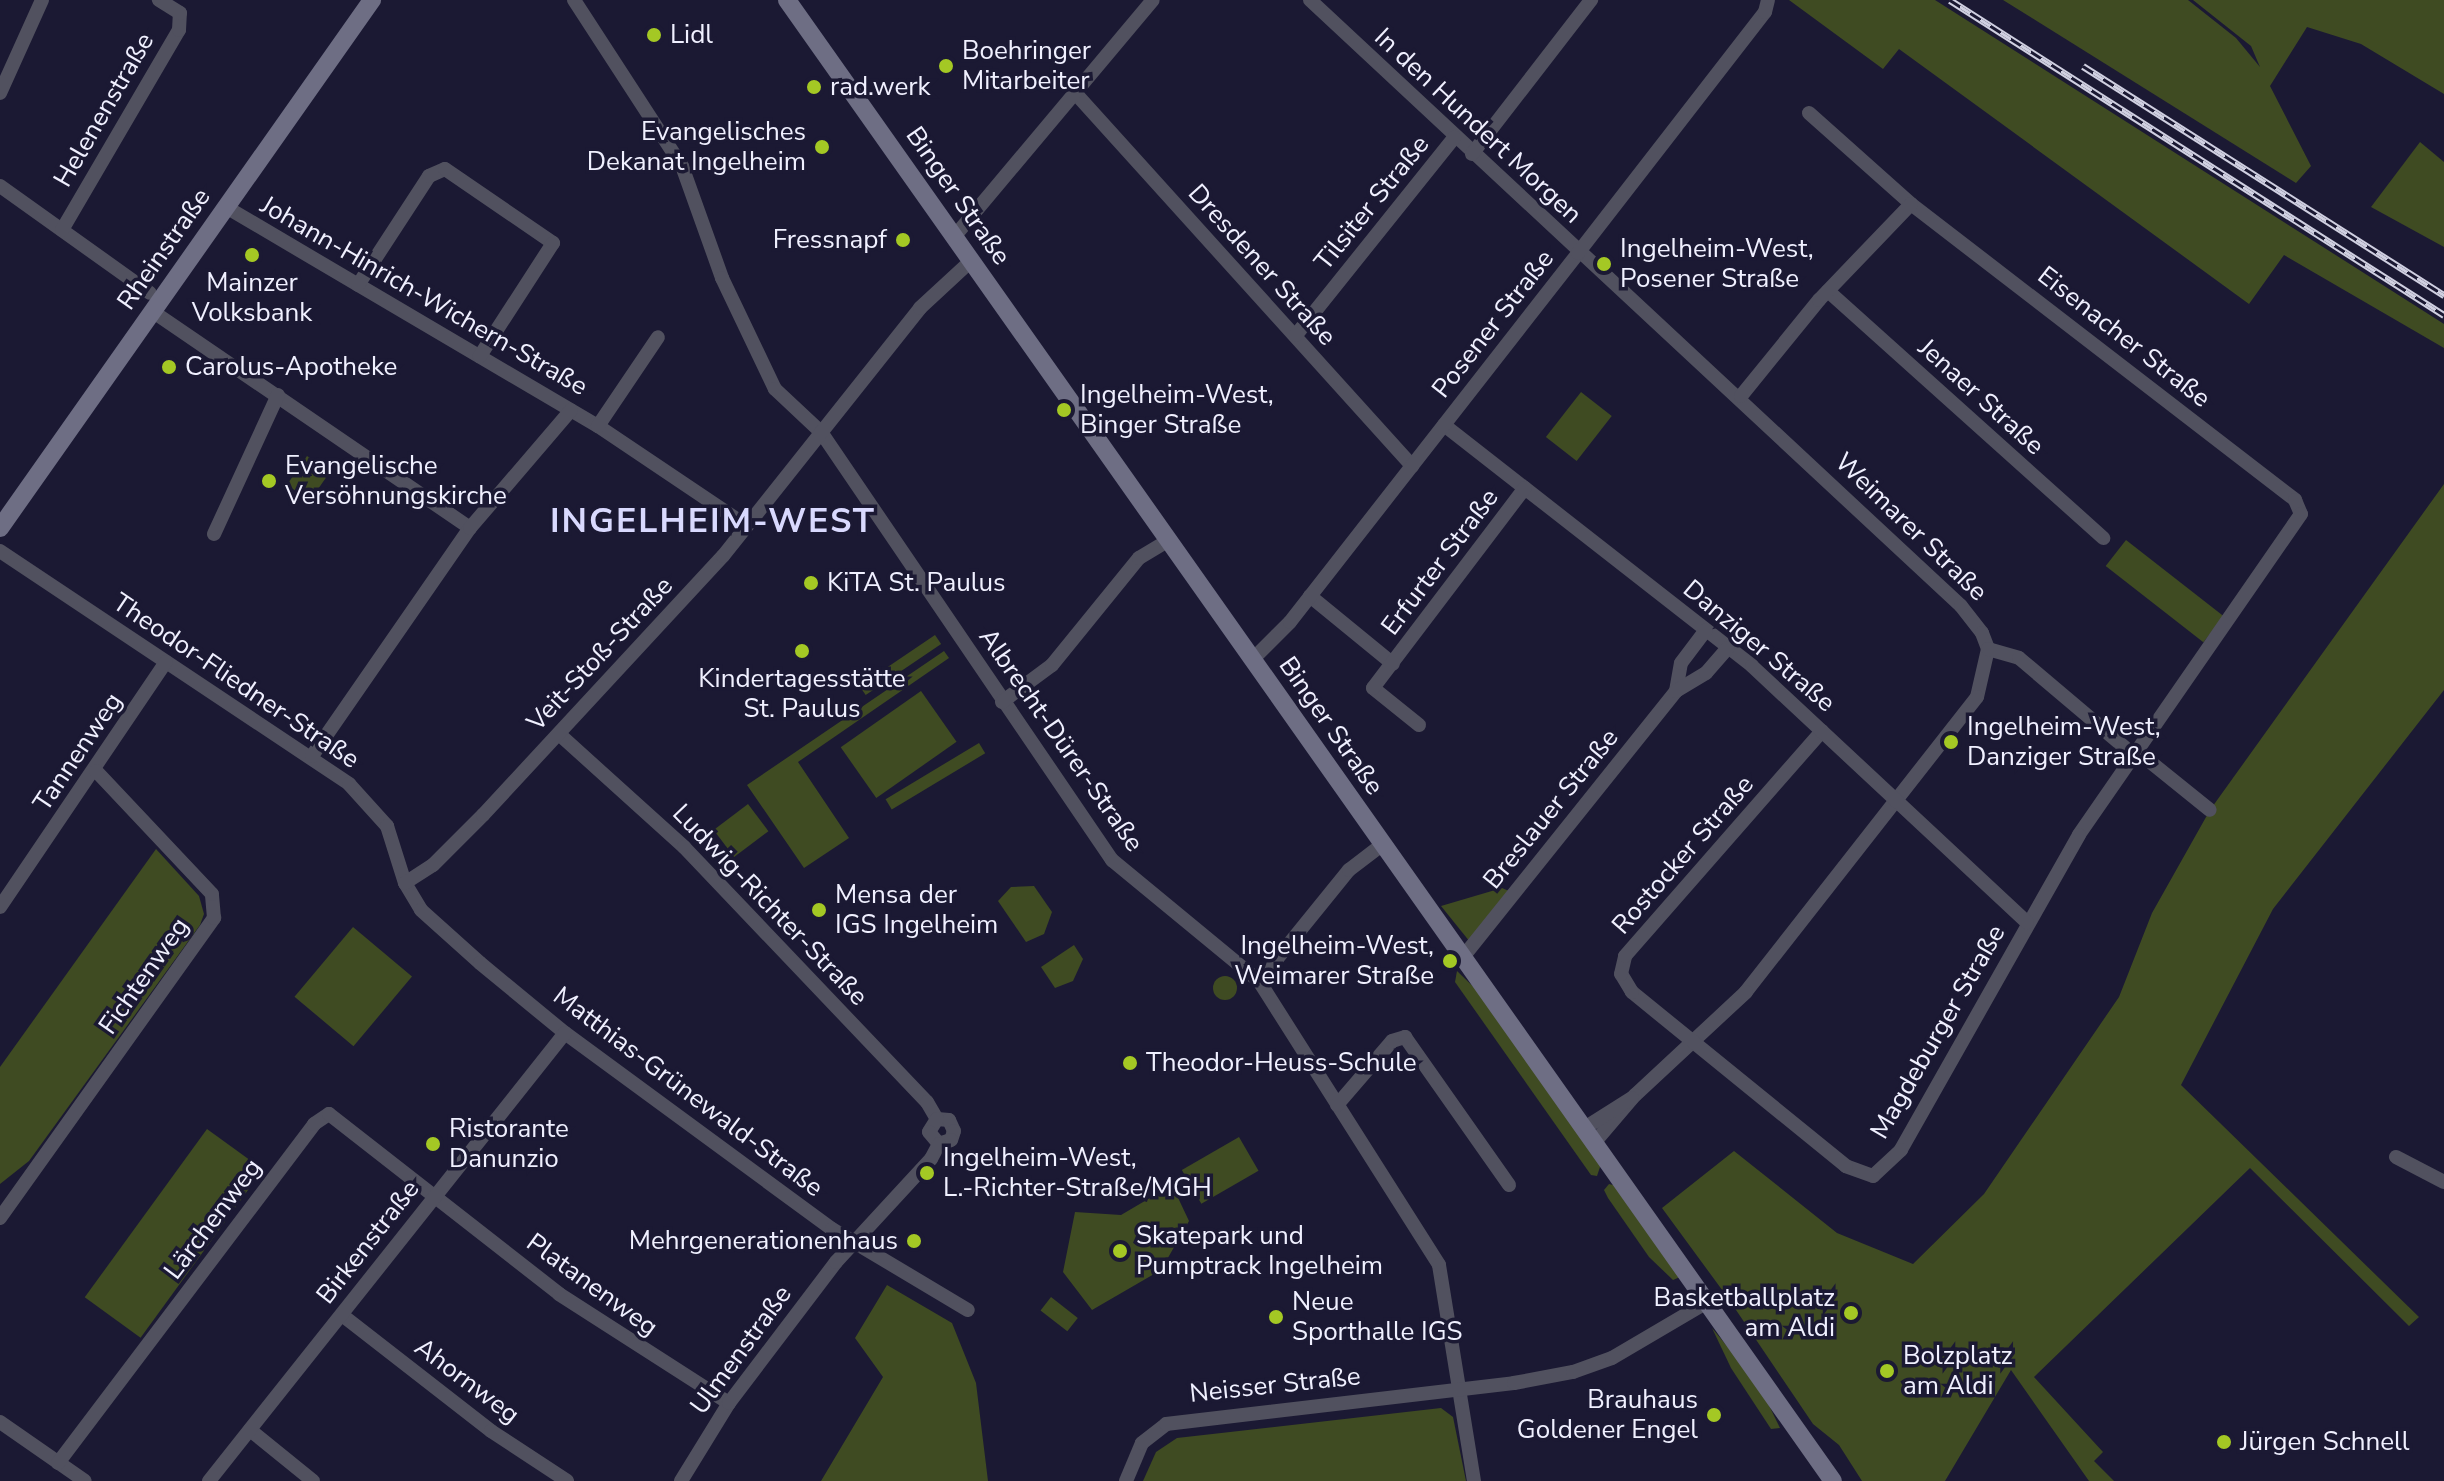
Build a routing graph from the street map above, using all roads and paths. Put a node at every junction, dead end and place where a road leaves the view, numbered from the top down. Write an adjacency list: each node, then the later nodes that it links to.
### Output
1 (42, 0): 10 (street)
2 (159, 0): 18 (street, Helenenstraße)
3 (372, 0): 17 (main road, Rheinstraße)
4 (574, 0): 33 (street, Albrecht-Dürer-Straße)
5 (787, 0): 19 (main road, Binger Straße)
6 (1153, 0): 11 (street)
7 (1310, 0): 13 (street, In den Hundert Morgen)
8 (1591, 0): 14 (street)
9 (1766, 6): 20 (street, Posener Straße)
10 (0, 93)
11 (1077, 95): 19 (street); 25 (street, Dresdener Straße)
12 (1809, 113): 16 (street, Eisenacher Straße)
13 (1454, 138): 14 (street, In den Hundert Morgen); 25 (street, Tilsiter Straße)
14 (1472, 154): 20 (street, In den Hundert Morgen)
15 (0, 186): 18 (street)
16 (1911, 204): 23 (street); 36 (street, Eisenacher Straße)
17 (226, 207): 22 (street, Johann-Hinrich-Wichern-Straße); 24 (main road, Rheinstraße)
18 (62, 230): 24 (street)
19 (954, 237): 21 (main road, Binger Straße)
20 (1578, 253): 29 (street, Weimarer Straße); 31 (street, Posener Straße)
21 (971, 261): 33 (street, Veit-Stoß-Straße); 42 (main road, Binger Straße)
22 (358, 285): 27 (street, Johann-Hinrich-Wichern-Straße); 27 (street)
23 (1828, 291): 29 (street); 41 (street, Jenaer Straße)
24 (151, 302): 28 (street); 38 (main road, Rheinstraße)
25 (1296, 335): 34 (street, Dresdener Straße)
26 (658, 337): 32 (street, Johann-Hinrich-Wichern-Straße)
27 (480, 356): 30 (street, Johann-Hinrich-Wichern-Straße)
28 (278, 395): 39 (street); 40 (street)
29 (1741, 396): 47 (street, Weimarer Straße)
30 (571, 410): 32 (street, Johann-Hinrich-Wichern-Straße); 39 (street)
31 (1444, 425): 34 (street, Posener Straße); 35 (street, Danziger Straße)
32 (598, 426): 37 (street, Johann-Hinrich-Wichern-Straße)
33 (821, 432): 37 (street, Veit-Stoß-Straße); 52 (street, Albrecht-Dürer-Straße)
34 (1412, 466): 44 (street, Posener Straße)
35 (1525, 488): 45 (street, Danziger Straße); 50 (street, Erfurter Straße)
36 (2301, 514): 56 (street, Magdeburger Straße)
37 (747, 526): 55 (street, Veit-Stoß-Straße)
38 (0, 528)
39 (470, 528): 57 (street)
40 (214, 534)
41 (2103, 538)
42 (1169, 540): 48 (main road, Binger Straße); 52 (street)
43 (0, 551): 49 (street, Theodor-Fliedner-Straße)
44 (1310, 596): 48 (street, Posener Straße); 50 (street, Erfurter Straße)
45 (1706, 630): 46 (street, Danziger Straße); 51 (street, Breslauer Straße)
46 (1728, 648): 51 (street, Breslauer Straße); 54 (street, Danziger Straße)
47 (1988, 649): 56 (street); 59 (street)
48 (1253, 659): 61 (main road, Binger Straße)
49 (166, 662): 57 (street, Theodor-Fliedner-Straße); 58 (street, Tannenweg)
50 (1393, 664): 53 (street, Erfurter Straße)
51 (1676, 691): 65 (street, Breslauer Straße)
52 (1002, 702): 66 (street, Albrecht-Dürer-Straße)
53 (1419, 725)
54 (1822, 731): 59 (street, Danziger Straße); 68 (street, Rostocker Straße)
55 (559, 734): 62 (street, Veit-Stoß-Straße); 71 (street, Ludwig-Richter-Straße)
56 (2136, 754): 60 (street); 64 (street, Magdeburger Straße)
57 (312, 756): 62 (street, Theodor-Fliedner-Straße)
58 (96, 771): 63 (street, Tannenweg); 76 (street, Fichtenweg)
59 (1897, 800): 64 (street, Danziger Straße); 68 (street)
60 (2210, 810)
61 (1383, 844): 65 (main road, Binger Straße); 66 (street)
62 (405, 883): 67 (street, Matthias-Grünewald-Straße)
63 (0, 907)
64 (2027, 922): 68 (street, Magdeburger Straße)
65 (1463, 957): 70 (main road, Binger Straße)
66 (1259, 981): 69 (street, Albrecht-Dürer-Straße)
67 (565, 1033): 75 (street, Birkenstraße); 77 (street, Matthias-Grünewald-Straße)
68 (1693, 1042): 70 (street)
69 (1337, 1105): 74 (street); 81 (street, Albrecht-Dürer-Straße)
70 (1589, 1136): 78 (main road, Binger Straße)
71 (939, 1144): 77 (street, Ulmenstraße)
72 (2396, 1157): 73 (street)
73 (2444, 1182)
74 (1509, 1185)
75 (434, 1195): 80 (street, Birkenstraße); 82 (street, Platanenweg); 85 (street, Lärchenweg)
76 (2, 1211)
77 (851, 1243): 79 (street, Matthias-Grünewald-Straße); 82 (street, Ulmenstraße)
78 (1707, 1302): 81 (street, Neisser Straße); 93 (main road, Binger Straße)
79 (968, 1310)
80 (342, 1315): 84 (street, Birkenstraße); 89 (street, Ahornweg)
81 (1463, 1390): 91 (street, Neisser Straße); 92 (street)
82 (729, 1403): 90 (street, Ulmenstraße)
83 (0, 1422): 85 (street)
84 (250, 1430): 87 (street, Birkenstraße); 88 (street)
85 (58, 1463): 86 (street)
86 (85, 1481)
87 (209, 1481)
88 (313, 1481)
89 (567, 1481)
90 (681, 1481)
91 (1126, 1481)
92 (1474, 1481)
93 (1833, 1481)

